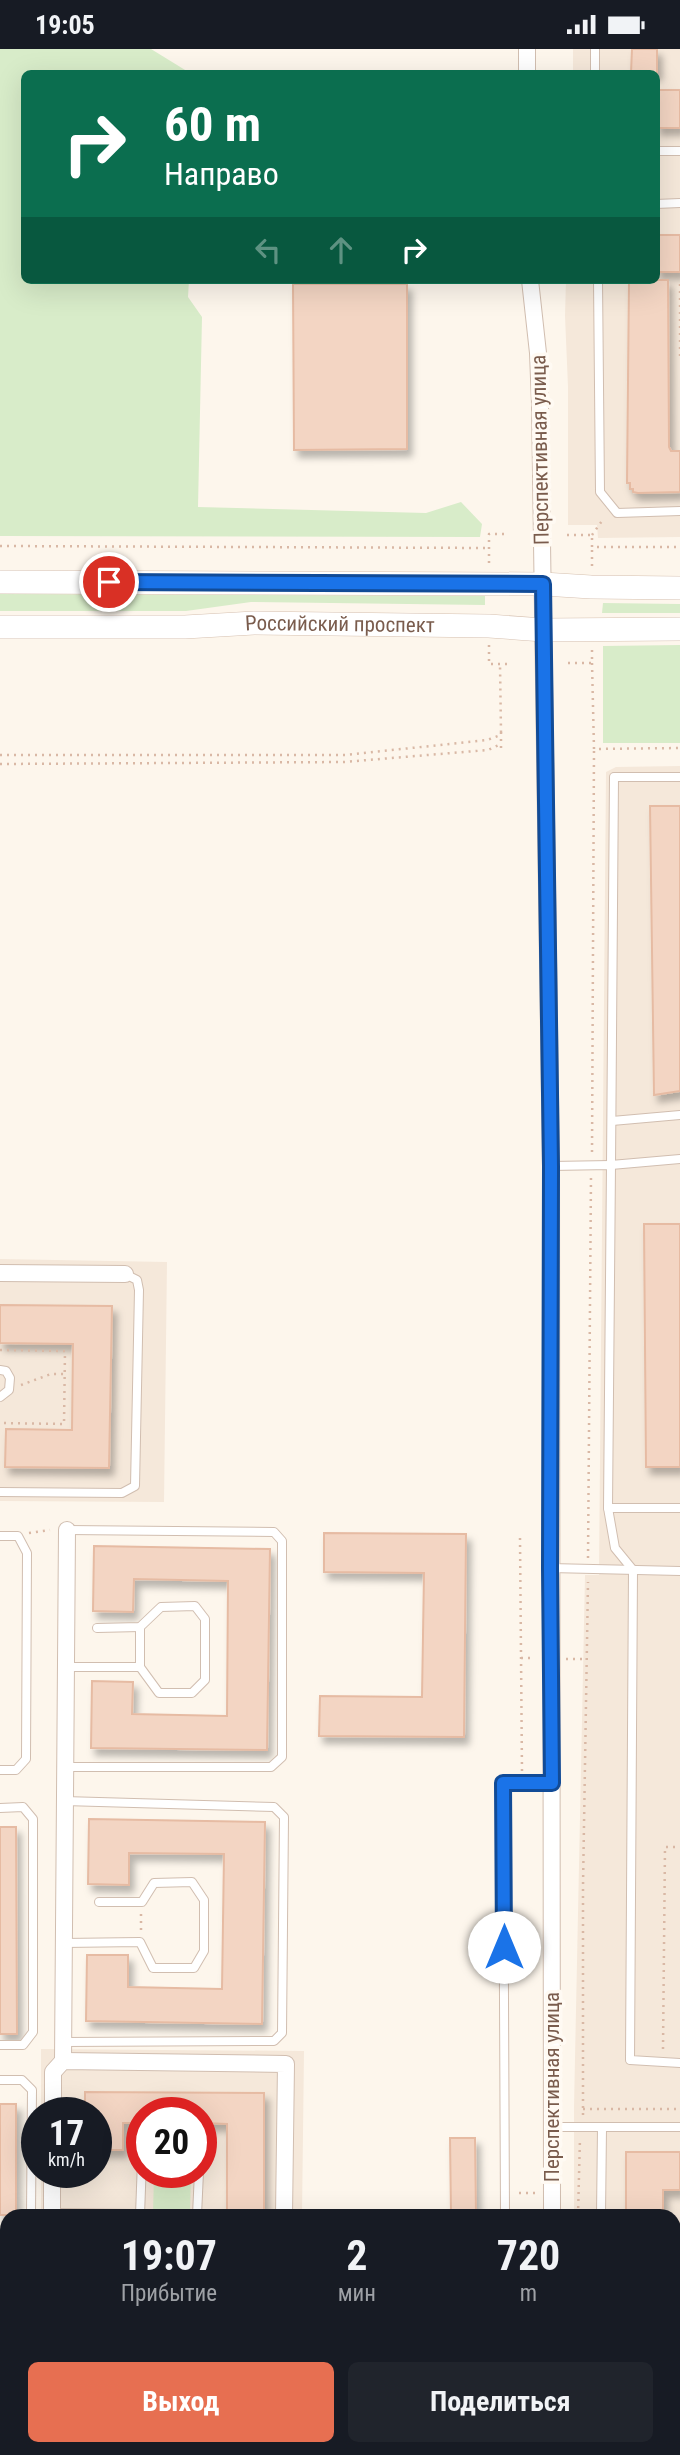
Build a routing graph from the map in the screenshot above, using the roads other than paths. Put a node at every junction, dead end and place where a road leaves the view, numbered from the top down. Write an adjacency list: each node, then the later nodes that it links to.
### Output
1 (527, 49): 3 (street)
2 (595, 49): 4 (lane)
3 (527, 70)
4 (595, 70)
5 (660, 151): 6 (lane)
6 (680, 151)
7 (680, 203): 8 (lane)
8 (660, 204)
9 (530, 284): 13 (street, Перспективная улица)
10 (597, 284): 11 (lane)
11 (680, 511)
12 (0, 582): 13 (main road, Российский проспект)
13 (543, 584): 14 (main road, Российский проспект); 17 (street, Перспективная улица)
14 (680, 587)
15 (0, 627): 17 (main road, Российский проспект)
16 (680, 629): 17 (main road, Российский проспект)
17 (543, 630): 23 (street, Перспективная улица)
18 (680, 777): 20 (lane)
19 (680, 1115): 20 (lane)
20 (611, 1121): 22 (lane)
21 (680, 1159): 22 (lane)
22 (611, 1165): 23 (lane); 29 (lane)
23 (551, 1166): 33 (street, Перспективная улица)
24 (0, 1273): 25 (street)
25 (125, 1274): 28 (lane)
26 (0, 1370): 27 (lane)
27 (0, 1397)
28 (0, 1492)
29 (608, 1508): 30 (lane); 34 (lane)
30 (680, 1508)
31 (67, 1530): 38 (street); 40 (lane)
32 (0, 1536): 41 (lane)
33 (550, 1568): 34 (lane); 42 (street, Перспективная улица)
34 (633, 1570): 35 (lane); 50 (lane)
35 (680, 1571)
36 (140, 1627): 37 (lane); 39 (lane); 39 (lane)
37 (97, 1628)
38 (66, 1667): 39 (lane); 40 (street)
39 (140, 1667)
40 (65, 1767): 43 (street)
41 (0, 1770)
42 (552, 1783): 53 (street, Перспективная улица); 64 (lane)
43 (64, 1801): 46 (street); 47 (lane)
44 (0, 1808): 48 (lane)
45 (99, 1902): 46 (lane)
46 (64, 1943): 47 (street)
47 (64, 2042): 49 (street)
48 (0, 2045)
49 (64, 2061): 52 (street); 63 (street)
50 (680, 2063)
51 (0, 2080): 59 (lane)
52 (53, 2097)
53 (552, 2127): 55 (lane); 65 (street, Перспективная улица)
54 (680, 2127): 55 (lane)
55 (602, 2128): 66 (lane)
56 (52, 2188): 60 (street)
57 (140, 2188): 61 (lane)
58 (198, 2188): 62 (lane)
59 (31, 2209)
60 (52, 2209)
61 (139, 2209)
62 (197, 2209)
63 (284, 2209)
64 (505, 2209)
65 (552, 2209)
66 (601, 2209)

